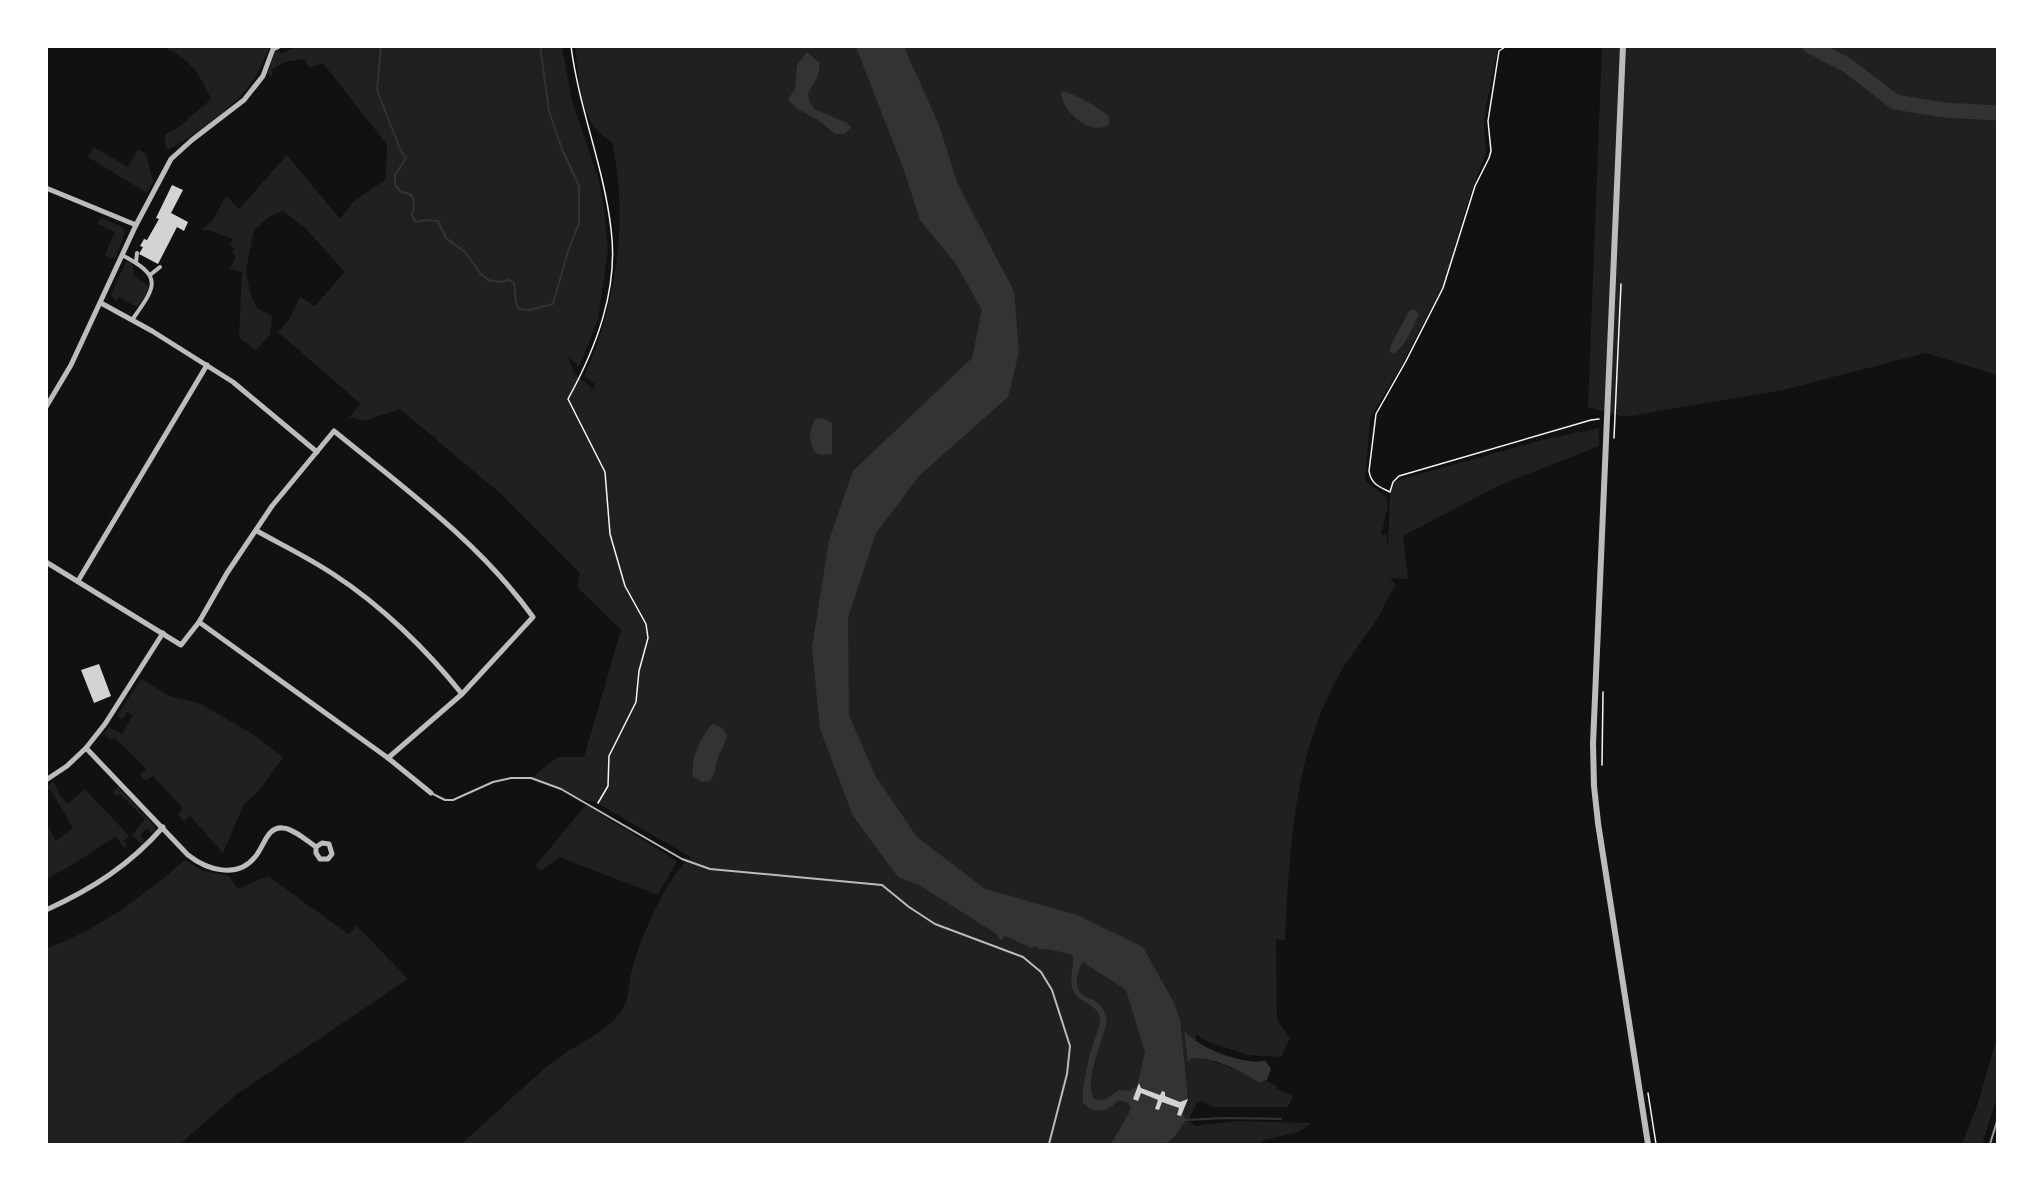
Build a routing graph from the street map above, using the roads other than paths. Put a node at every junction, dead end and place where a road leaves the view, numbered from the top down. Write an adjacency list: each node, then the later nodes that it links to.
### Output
1 (279, 46): 4 (street)
2 (1623, 47): 29 (street)
3 (46, 188): 4 (street)
4 (136, 225): 6 (street)
5 (137, 253): 7 (street)
6 (122, 255): 7 (street); 10 (street)
7 (136, 262): 9 (street)
8 (160, 267): 9 (street)
9 (150, 275): 11 (street)
10 (101, 303): 11 (street); 13 (street)
11 (132, 320): 12 (street)
12 (207, 365): 14 (street); 17 (street)
13 (46, 407)
14 (317, 452): 15 (street); 20 (street)
15 (257, 531): 18 (street); 20 (street)
16 (46, 562): 17 (street)
17 (78, 581): 19 (street)
18 (199, 622): 19 (street); 22 (street)
19 (163, 633): 21 (street)
20 (462, 694): 22 (street)
21 (87, 748): 23 (street); 25 (street)
22 (388, 758): 24 (street)
23 (46, 780)
24 (431, 793): 28 (lane)
25 (163, 827): 26 (street); 27 (street)
26 (316, 847)
27 (46, 910)
28 (1049, 1144)
29 (1648, 1144)

